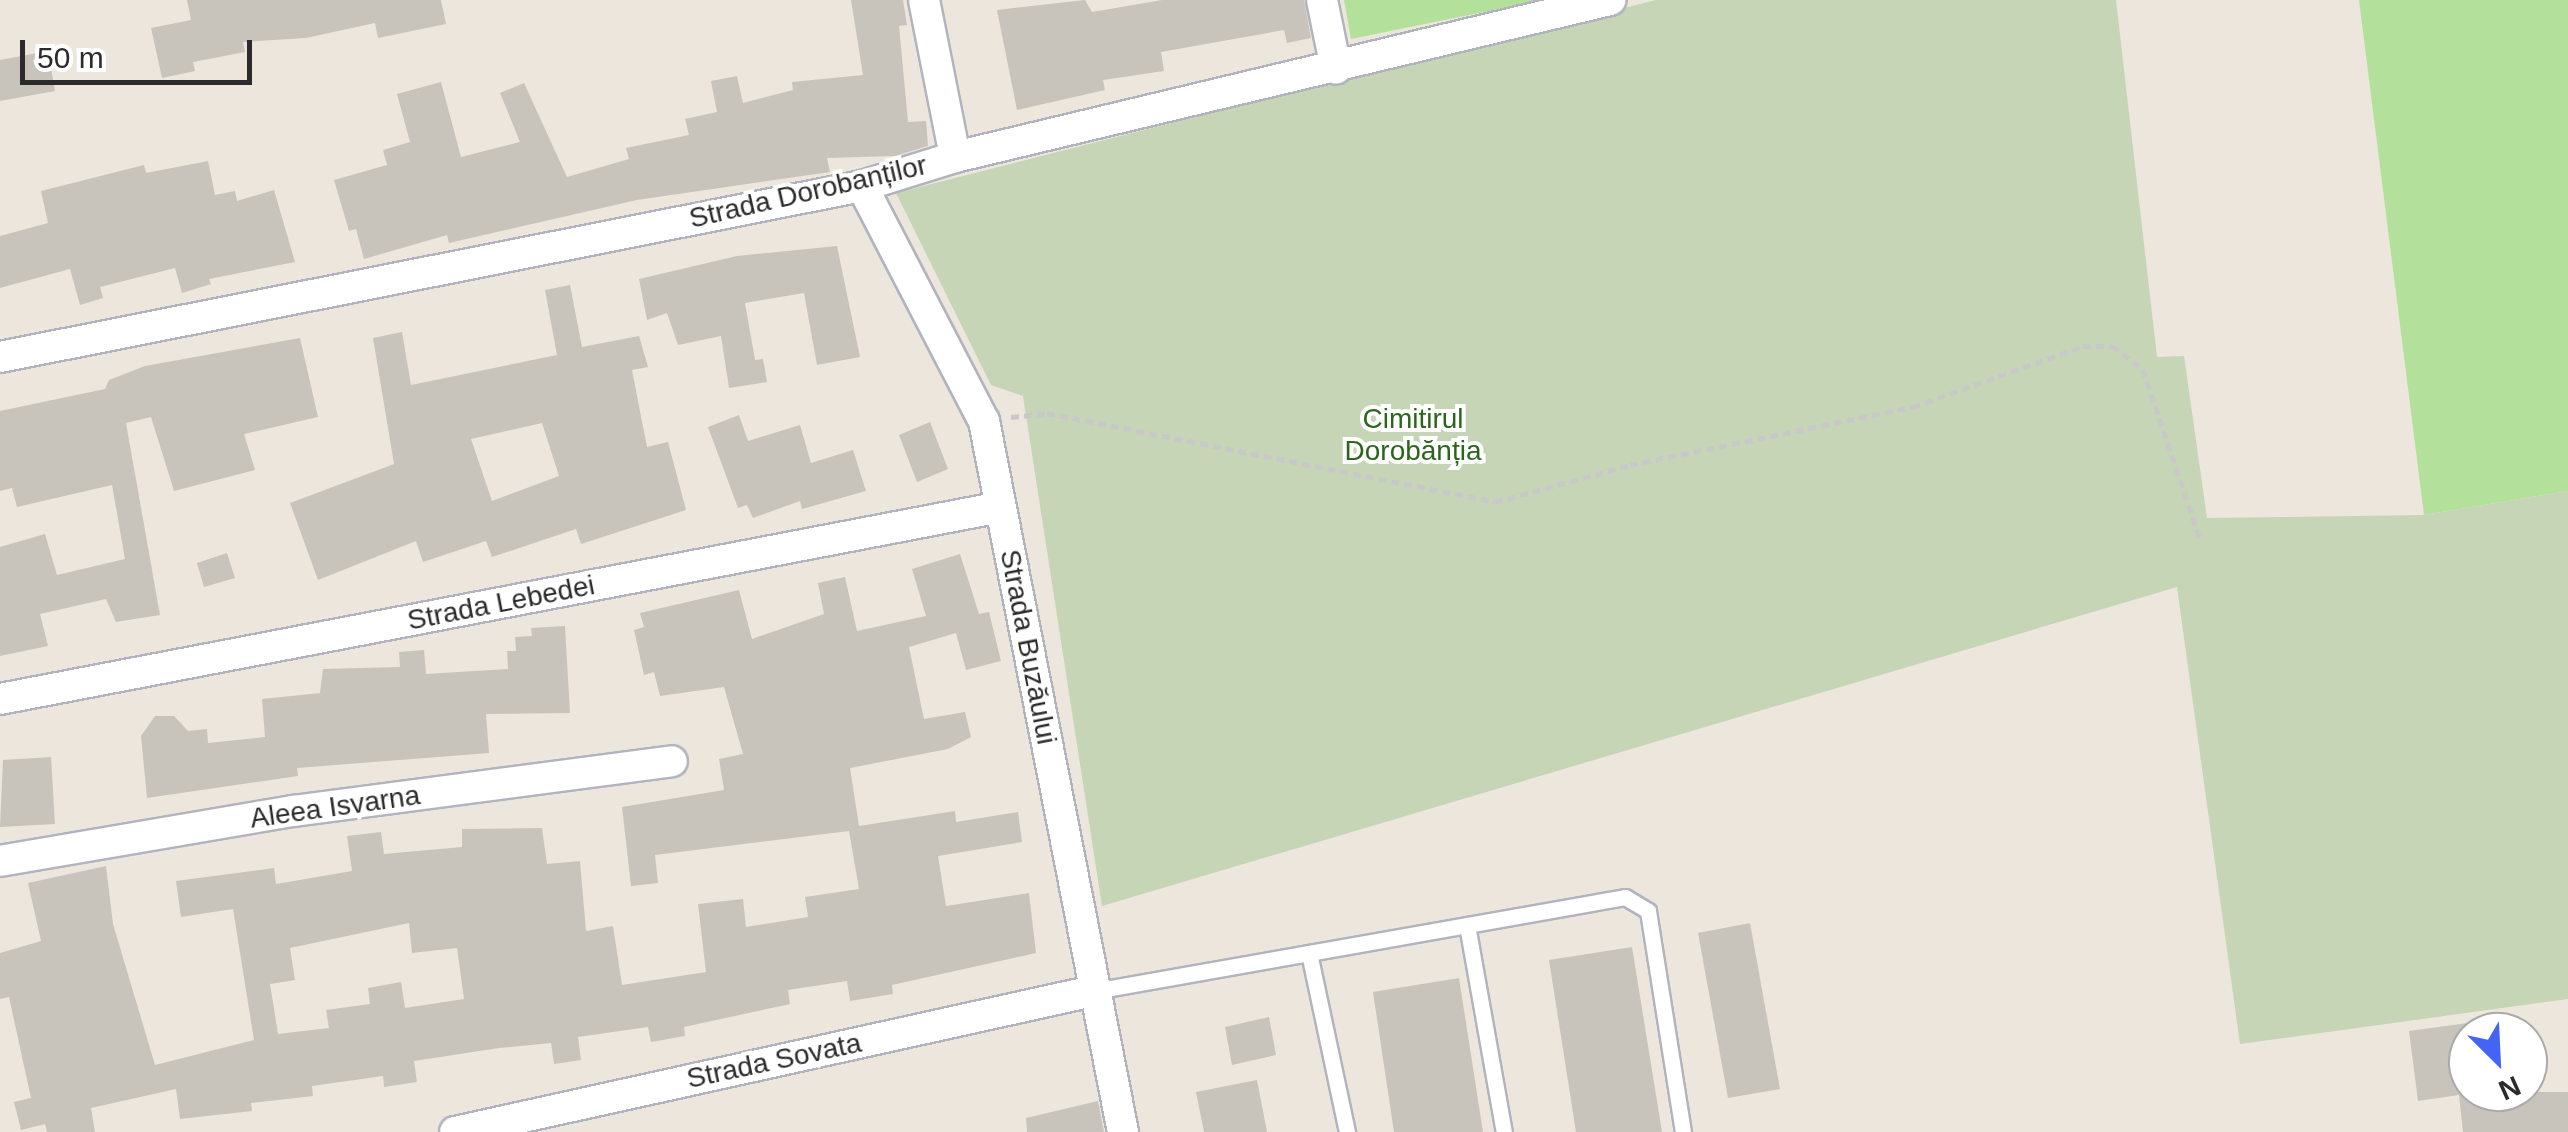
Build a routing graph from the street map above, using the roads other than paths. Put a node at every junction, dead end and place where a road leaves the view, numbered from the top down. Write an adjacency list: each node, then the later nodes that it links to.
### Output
1 (924, 0): 5 (street)
2 (1322, 0): 4 (street)
3 (1610, 0): 4 (street, Strada Dorobanților)
4 (1336, 69): 5 (street, Strada Dorobanților)
5 (955, 157): 6 (street, Strada Dorobanților)
6 (862, 186): 7 (street, Strada Dorobanților); 8 (street, Strada Buzăului)
7 (0, 357)
8 (1001, 507): 9 (street, Strada Lebedei); 14 (street, Strada Buzăului)
9 (0, 700)
10 (672, 761): 11 (street, Aleea Isvarna)
11 (0, 861)
12 (1467, 925): 13 (lane); 18 (lane); 19 (lane)
13 (1309, 953): 14 (lane); 17 (lane)
14 (1094, 991): 15 (street, Strada Sovata); 16 (street, Strada Buzăului)
15 (455, 1132)
16 (1123, 1132)
17 (1347, 1132)
18 (1504, 1132)
19 (1683, 1132)

